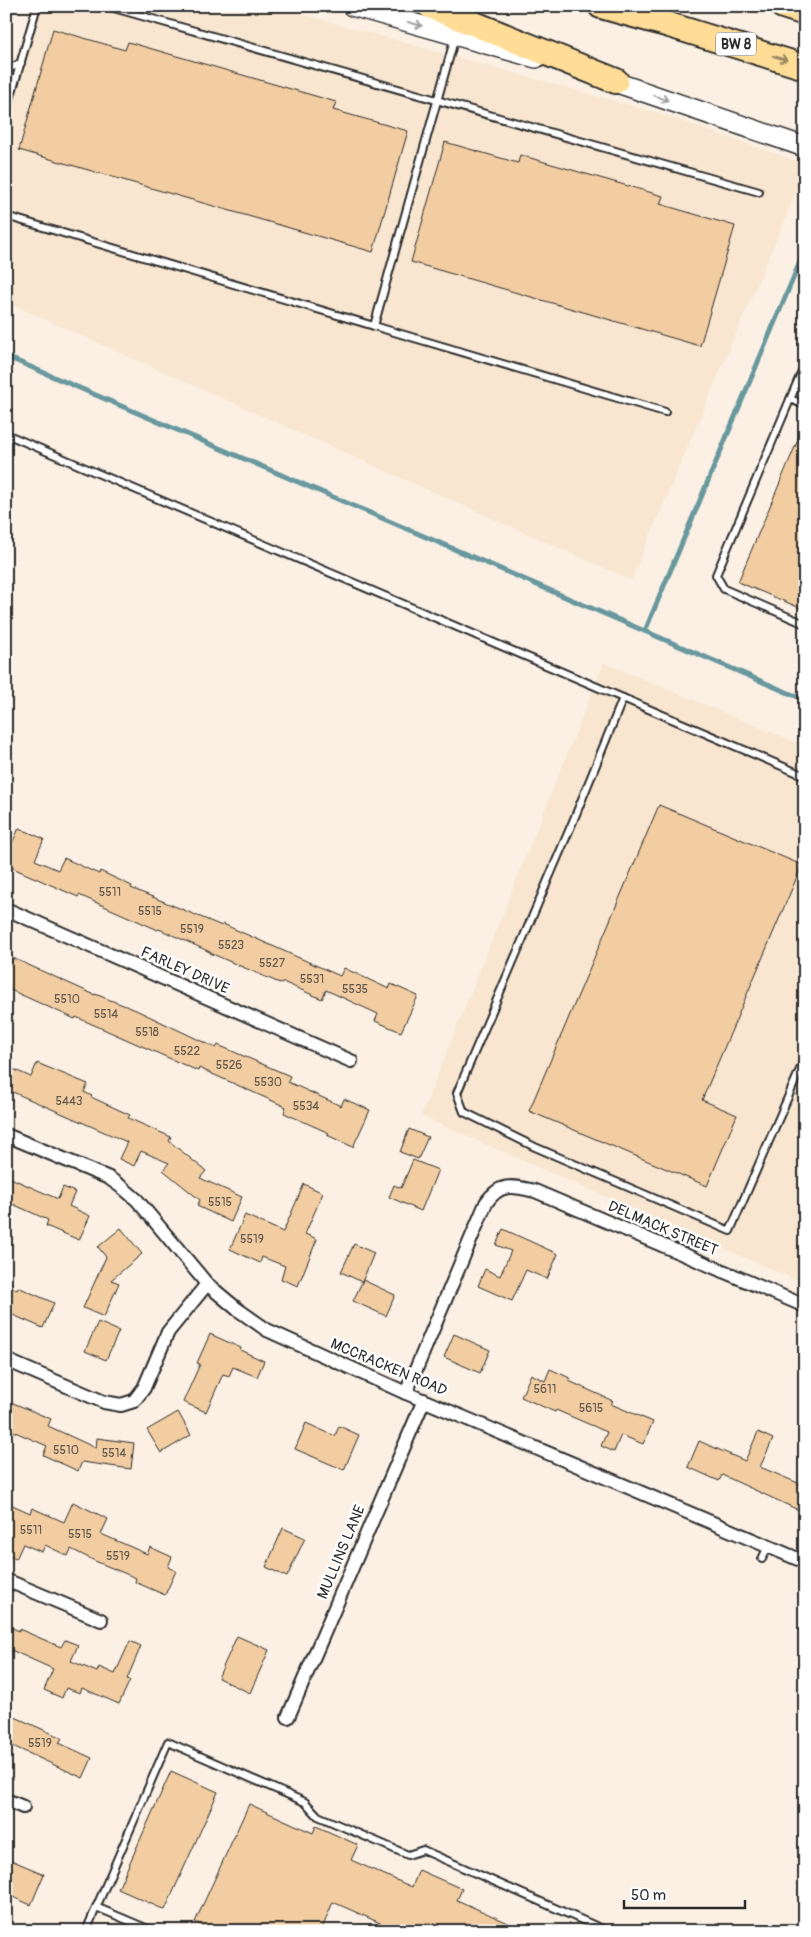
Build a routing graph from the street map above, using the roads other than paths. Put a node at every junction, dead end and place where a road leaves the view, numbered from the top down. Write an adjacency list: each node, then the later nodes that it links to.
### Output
1 (37, 6): 9 (lane)
2 (107, 6): 13 (lane)
3 (352, 6): 8 (main road, one-way to 8)
4 (430, 6): 12 (highway)
5 (601, 6): 10 (highway, BW 8, one-way to 10)
6 (783, 6): 7 (highway)
7 (805, 13)
8 (455, 36): 12 (main road); 13 (lane)
9 (21, 63): 11 (lane); 14 (lane)
10 (805, 66)
11 (6, 70)
12 (616, 81): 15 (main road, one-way to 15)
13 (437, 99): 16 (lane); 18 (lane)
14 (6, 113)
15 (805, 147)
16 (759, 192)
17 (6, 216): 18 (lane)
18 (374, 326): 22 (lane)
19 (805, 364): 20 (lane)
20 (790, 399): 21 (lane); 24 (lane)
21 (805, 405)
22 (664, 412)
23 (6, 434): 25 (lane)
24 (805, 624)
25 (623, 698): 26 (lane); 28 (lane)
26 (805, 776)
27 (6, 909): 29 (street, FARLEY DRIVE)
28 (805, 1058)
29 (351, 1061)
30 (6, 1135): 31 (street, MCCRACKEN ROAD)
31 (207, 1284): 33 (street); 34 (street, MCCRACKEN ROAD)
32 (805, 1306): 34 (street, DELMACK STREET)
33 (6, 1360)
34 (406, 1393): 35 (street, MCCRACKEN ROAD)
35 (424, 1400): 36 (street, MCCRACKEN ROAD); 41 (street, MULLINS LANE)
36 (768, 1546): 37 (lane); 38 (street, MCCRACKEN ROAD)
37 (762, 1559)
38 (805, 1562)
39 (6, 1580): 40 (street)
40 (101, 1620)
41 (288, 1717)
42 (6, 1800): 43 (street)
43 (23, 1807)
44 (96, 1907): 45 (lane); 46 (lane); 47 (lane)
45 (86, 1931)
46 (153, 1931)
47 (607, 1931)

